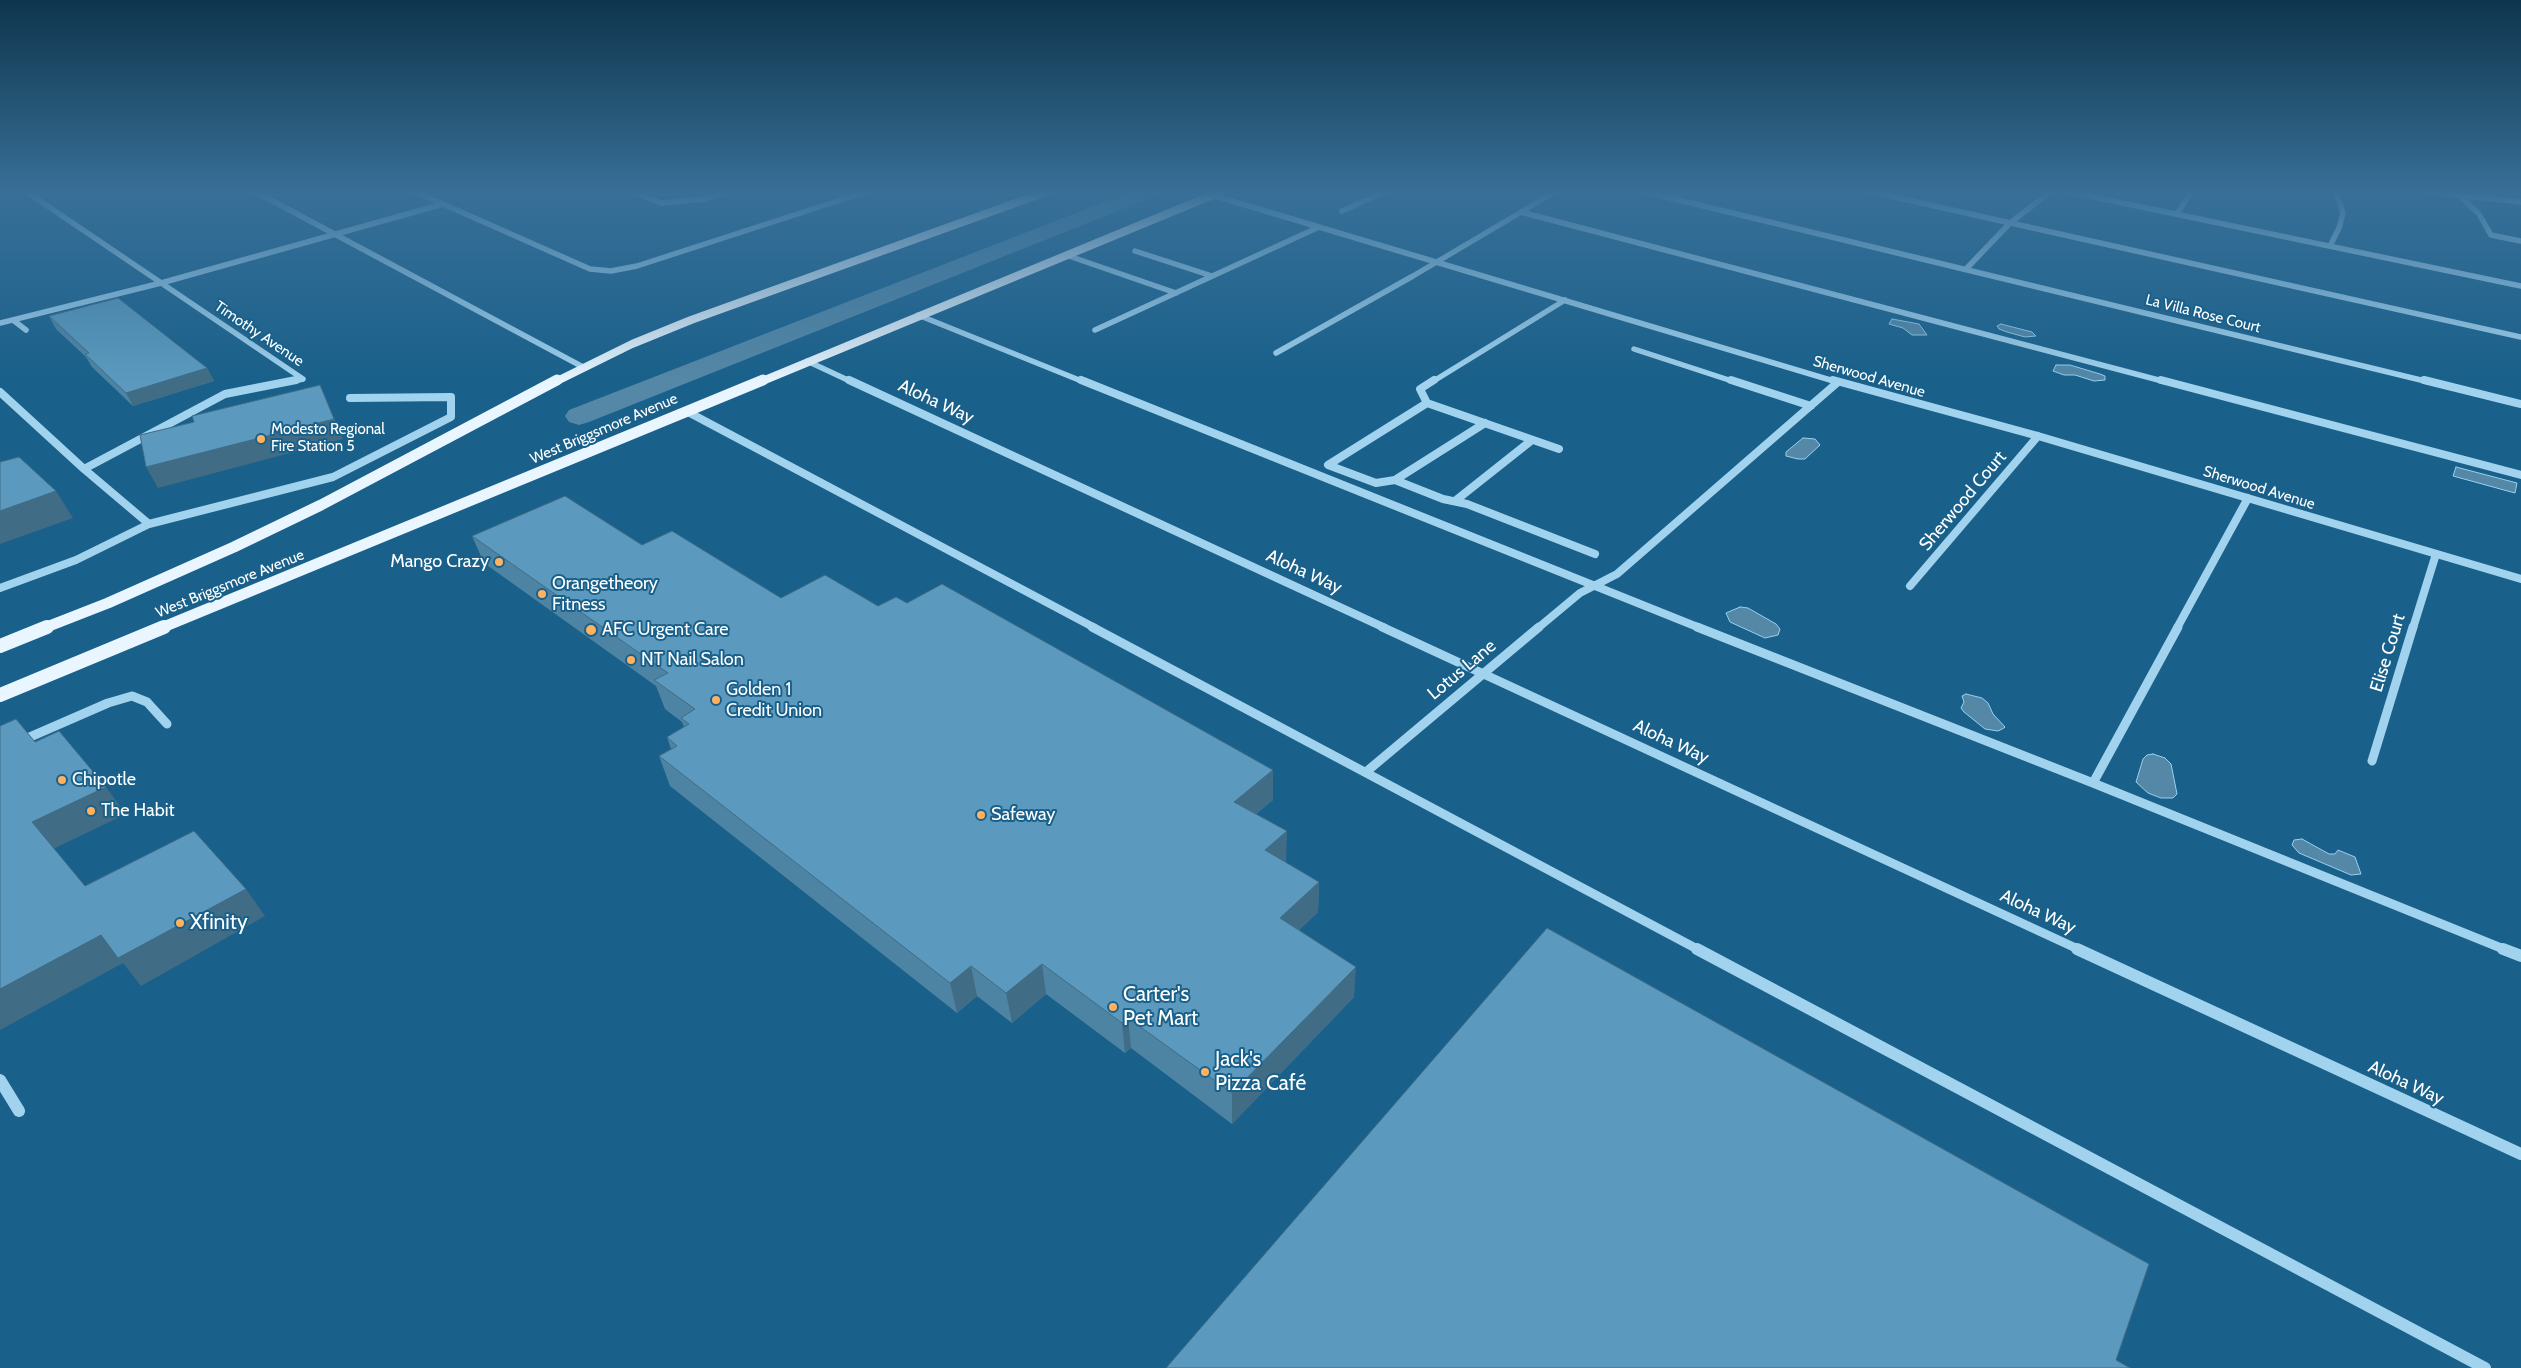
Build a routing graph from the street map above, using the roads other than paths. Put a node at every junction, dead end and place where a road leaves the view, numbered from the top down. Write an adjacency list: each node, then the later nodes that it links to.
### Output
1 (121, 256): 22 (street, Timothy Avenue)
2 (256, 256): 22 (street)
3 (374, 256): 35 (street)
4 (562, 256): 20 (street)
5 (668, 256): 20 (street)
6 (869, 256): 35 (main road, West Briggsmore Avenue)
7 (1064, 256): 26 (main road, West Briggsmore Avenue)
8 (1068, 256): 24 (street)
9 (1150, 256): 21 (street)
10 (1255, 256): 21 (street)
11 (1418, 256): 18 (street, Sherwood Avenue)
12 (1444, 256): 18 (street)
13 (1688, 256): 48 (street)
14 (1911, 256): 19 (street, La Villa Rose Court)
15 (1978, 256): 19 (street)
16 (2159, 256): 31 (street)
17 (2377, 256): 23 (street)
18 (1435, 261): 25 (street, Sherwood Avenue); 33 (street)
19 (1966, 269): 40 (street, La Villa Rose Court)
20 (611, 271)
21 (1212, 276): 24 (street)
22 (161, 283): 27 (street); 47 (street, Timothy Avenue)
23 (2521, 286)
24 (1176, 292): 30 (street)
25 (1565, 300): 36 (street, Sherwood Avenue); 39 (street)
26 (918, 316): 34 (main road, West Briggsmore Avenue); 56 (street)
27 (13, 320): 28 (street); 29 (street)
28 (0, 323)
29 (26, 330)
30 (1095, 330)
31 (2521, 338)
32 (1634, 349): 41 (street)
33 (1276, 353)
34 (807, 360): 42 (main road, West Briggsmore Avenue); 60 (street, Aloha Way)
35 (583, 367): 59 (main road, West Briggsmore Avenue)
36 (1838, 382): 41 (street, Lotus Lane); 44 (street, Sherwood Avenue)
37 (0, 392): 47 (street)
38 (350, 398): 52 (street)
39 (1427, 403): 43 (street); 49 (street)
40 (2521, 404)
41 (1811, 406): 56 (street, Lotus Lane)
42 (686, 411): 61 (main road, West Briggsmore Avenue); 65 (street)
43 (1485, 423): 45 (street); 49 (street)
44 (2038, 436): 50 (street, Sherwood Avenue); 57 (street, Sherwood Court)
45 (1532, 440): 46 (street); 51 (street)
46 (1559, 449)
47 (84, 469): 52 (street)
48 (2521, 475)
49 (1395, 480): 51 (street)
50 (2248, 498): 54 (street, Sherwood Avenue); 66 (street)
51 (1455, 501): 53 (street)
52 (149, 524): 58 (street)
53 (1595, 554)
54 (2436, 554): 55 (street, Sherwood Avenue); 64 (street, Elise Court)
55 (2521, 579)
56 (1592, 586): 60 (street, Lotus Lane); 66 (street)
57 (1910, 586)
58 (0, 588)
59 (0, 646)
60 (1483, 672): 65 (street, Lotus Lane); 70 (street, Aloha Way)
61 (0, 695)
62 (167, 724): 63 (street)
63 (0, 750)
64 (2372, 761)
65 (1366, 772): 71 (street)
66 (2093, 783): 67 (street)
67 (2521, 956)
68 (0, 1080): 69 (street)
69 (19, 1110)
70 (2521, 1154)
71 (2485, 1368)

